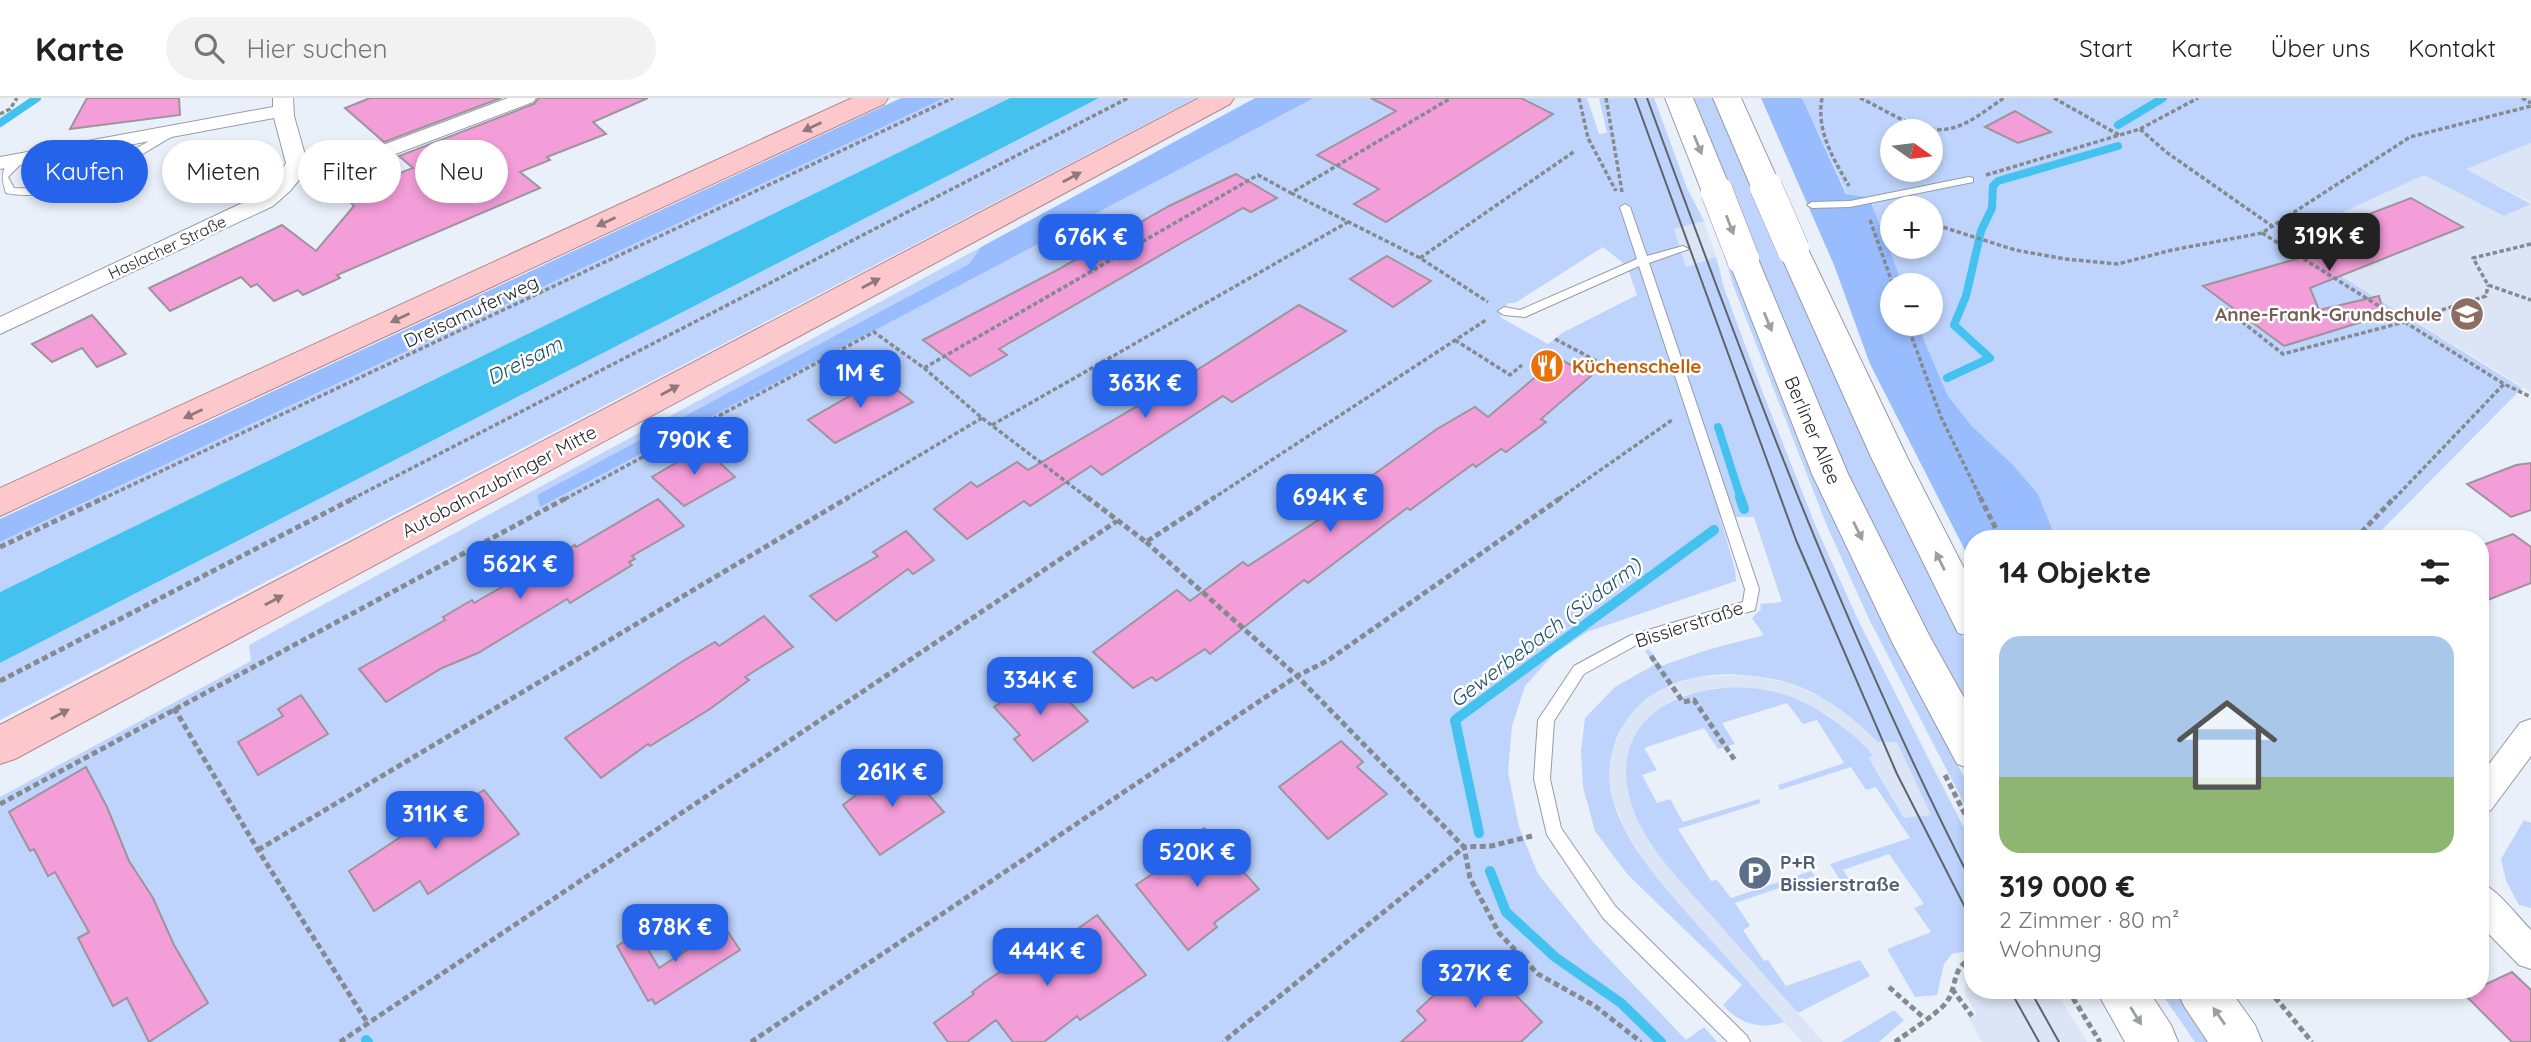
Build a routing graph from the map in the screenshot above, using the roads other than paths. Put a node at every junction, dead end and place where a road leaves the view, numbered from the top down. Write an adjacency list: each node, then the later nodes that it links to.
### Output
1 (526, 98): 6 (street)
2 (874, 98): 22 (highway, one-way to 22)
3 (1220, 98): 26 (highway, Autobahnzubringer Mitte, one-way to 3)
4 (1679, 98): 25 (main road, Berliner Allee, one-way to 25, bridge)
5 (1727, 98): 23 (main road, one-way to 5, bridge)
6 (501, 102): 13 (street)
7 (282, 105): 8 (street); 13 (street)
8 (180, 128): 9 (street); 10 (lane)
9 (118, 140)
10 (148, 145)
11 (21, 159): 12 (street); 15 (lane)
12 (0, 163)
13 (296, 169): 21 (street, Haslacher Straße)
14 (1969, 180): 16 (lane)
15 (21, 192)
16 (1812, 205)
17 (1625, 207): 19 (lane)
18 (1683, 249): 19 (lane)
19 (1645, 260): 20 (lane); 32 (lane, Bissierstraße)
20 (1504, 311)
21 (0, 326)
22 (0, 503)
23 (1964, 606)
24 (2531, 732): 27 (street)
25 (1964, 736)
26 (0, 746)
27 (2489, 788)
28 (2489, 911): 29 (street)
29 (2531, 953)
30 (2126, 999): 33 (main road, one-way to 33)
31 (2207, 999): 34 (main road, one-way to 31)
32 (1741, 1042)
33 (2153, 1042)
34 (2237, 1042)

